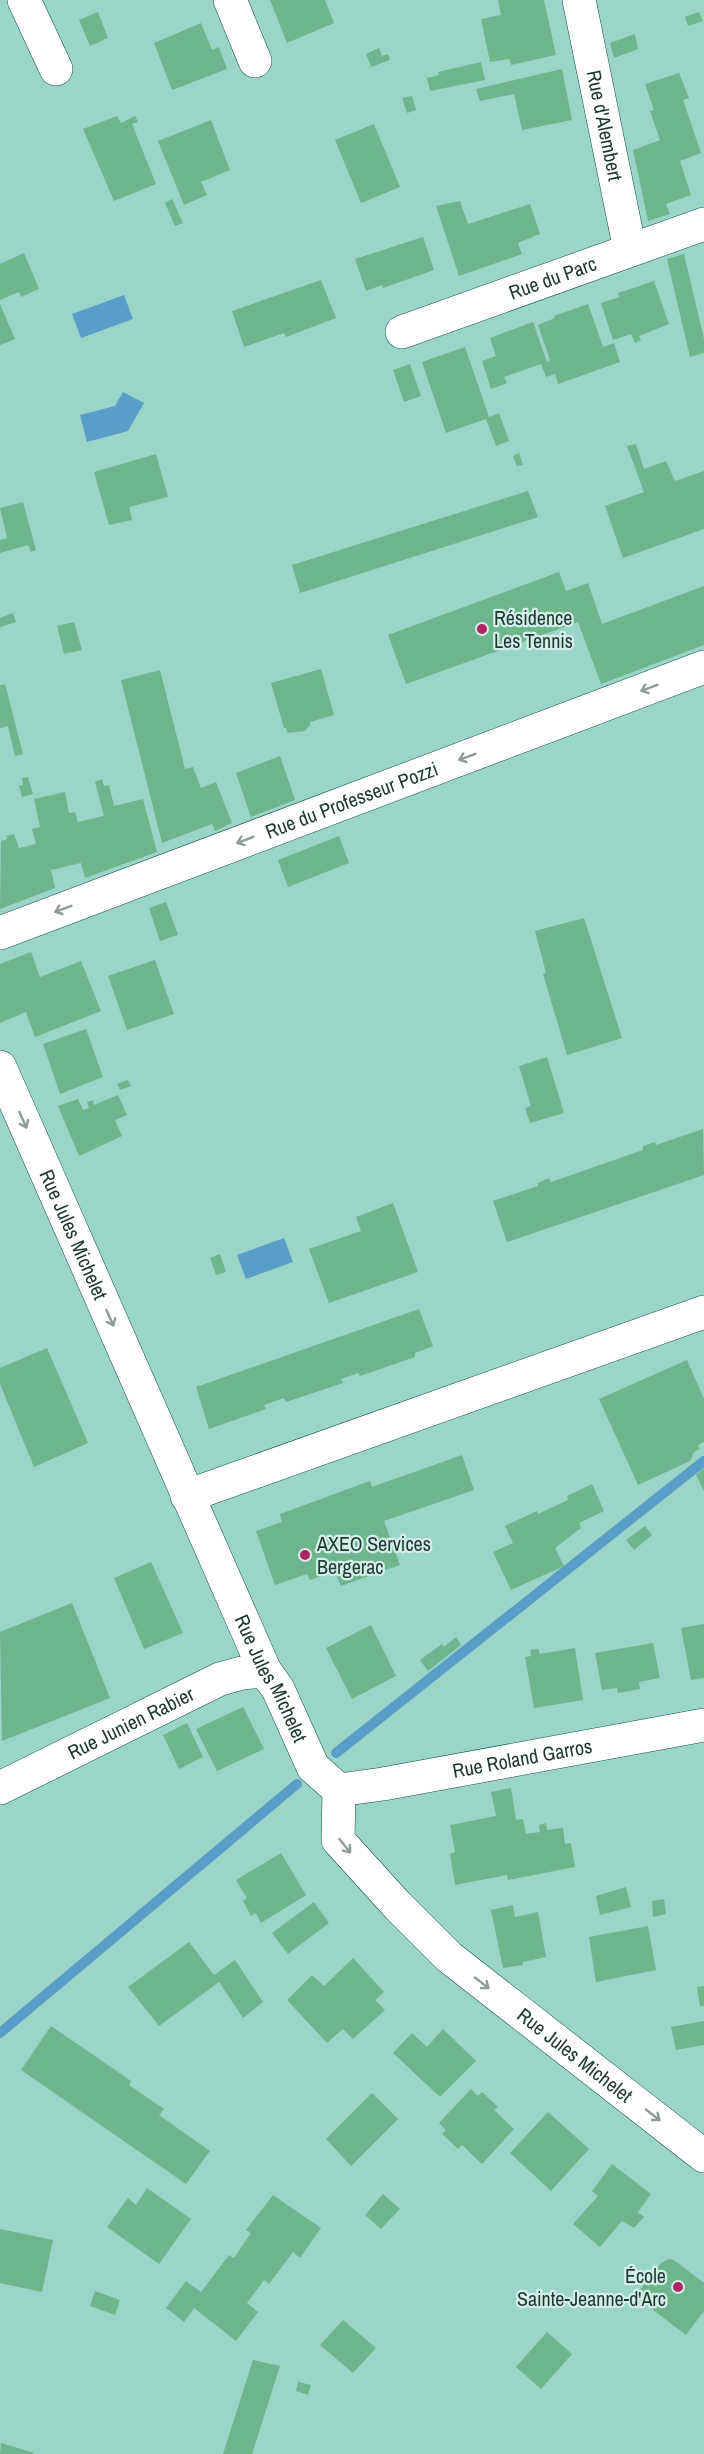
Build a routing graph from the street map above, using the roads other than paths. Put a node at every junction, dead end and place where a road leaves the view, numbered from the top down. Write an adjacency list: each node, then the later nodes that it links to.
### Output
1 (24, 0): 5 (street)
2 (230, 0): 4 (street)
3 (579, 0): 7 (street, Rue d'Alembert)
4 (255, 61)
5 (56, 69)
6 (704, 224): 7 (street, Rue du Parc)
7 (630, 250): 8 (street, Rue du Parc)
8 (402, 332)
9 (704, 667): 10 (street, Rue du Professeur Pozzi, one-way to 10)
10 (0, 933)
11 (0, 1067): 13 (street, Rue Jules Michelet, one-way to 13)
12 (704, 1312): 13 (street)
13 (187, 1496): 14 (street, Rue Jules Michelet)
14 (265, 1671): 16 (street, Rue Junien Rabier); 17 (street, Rue Jules Michelet)
15 (704, 1725): 17 (street, Rue Roland Garros)
16 (0, 1788)
17 (339, 1790): 18 (street, Rue Jules Michelet, one-way to 18)
18 (701, 2150)

